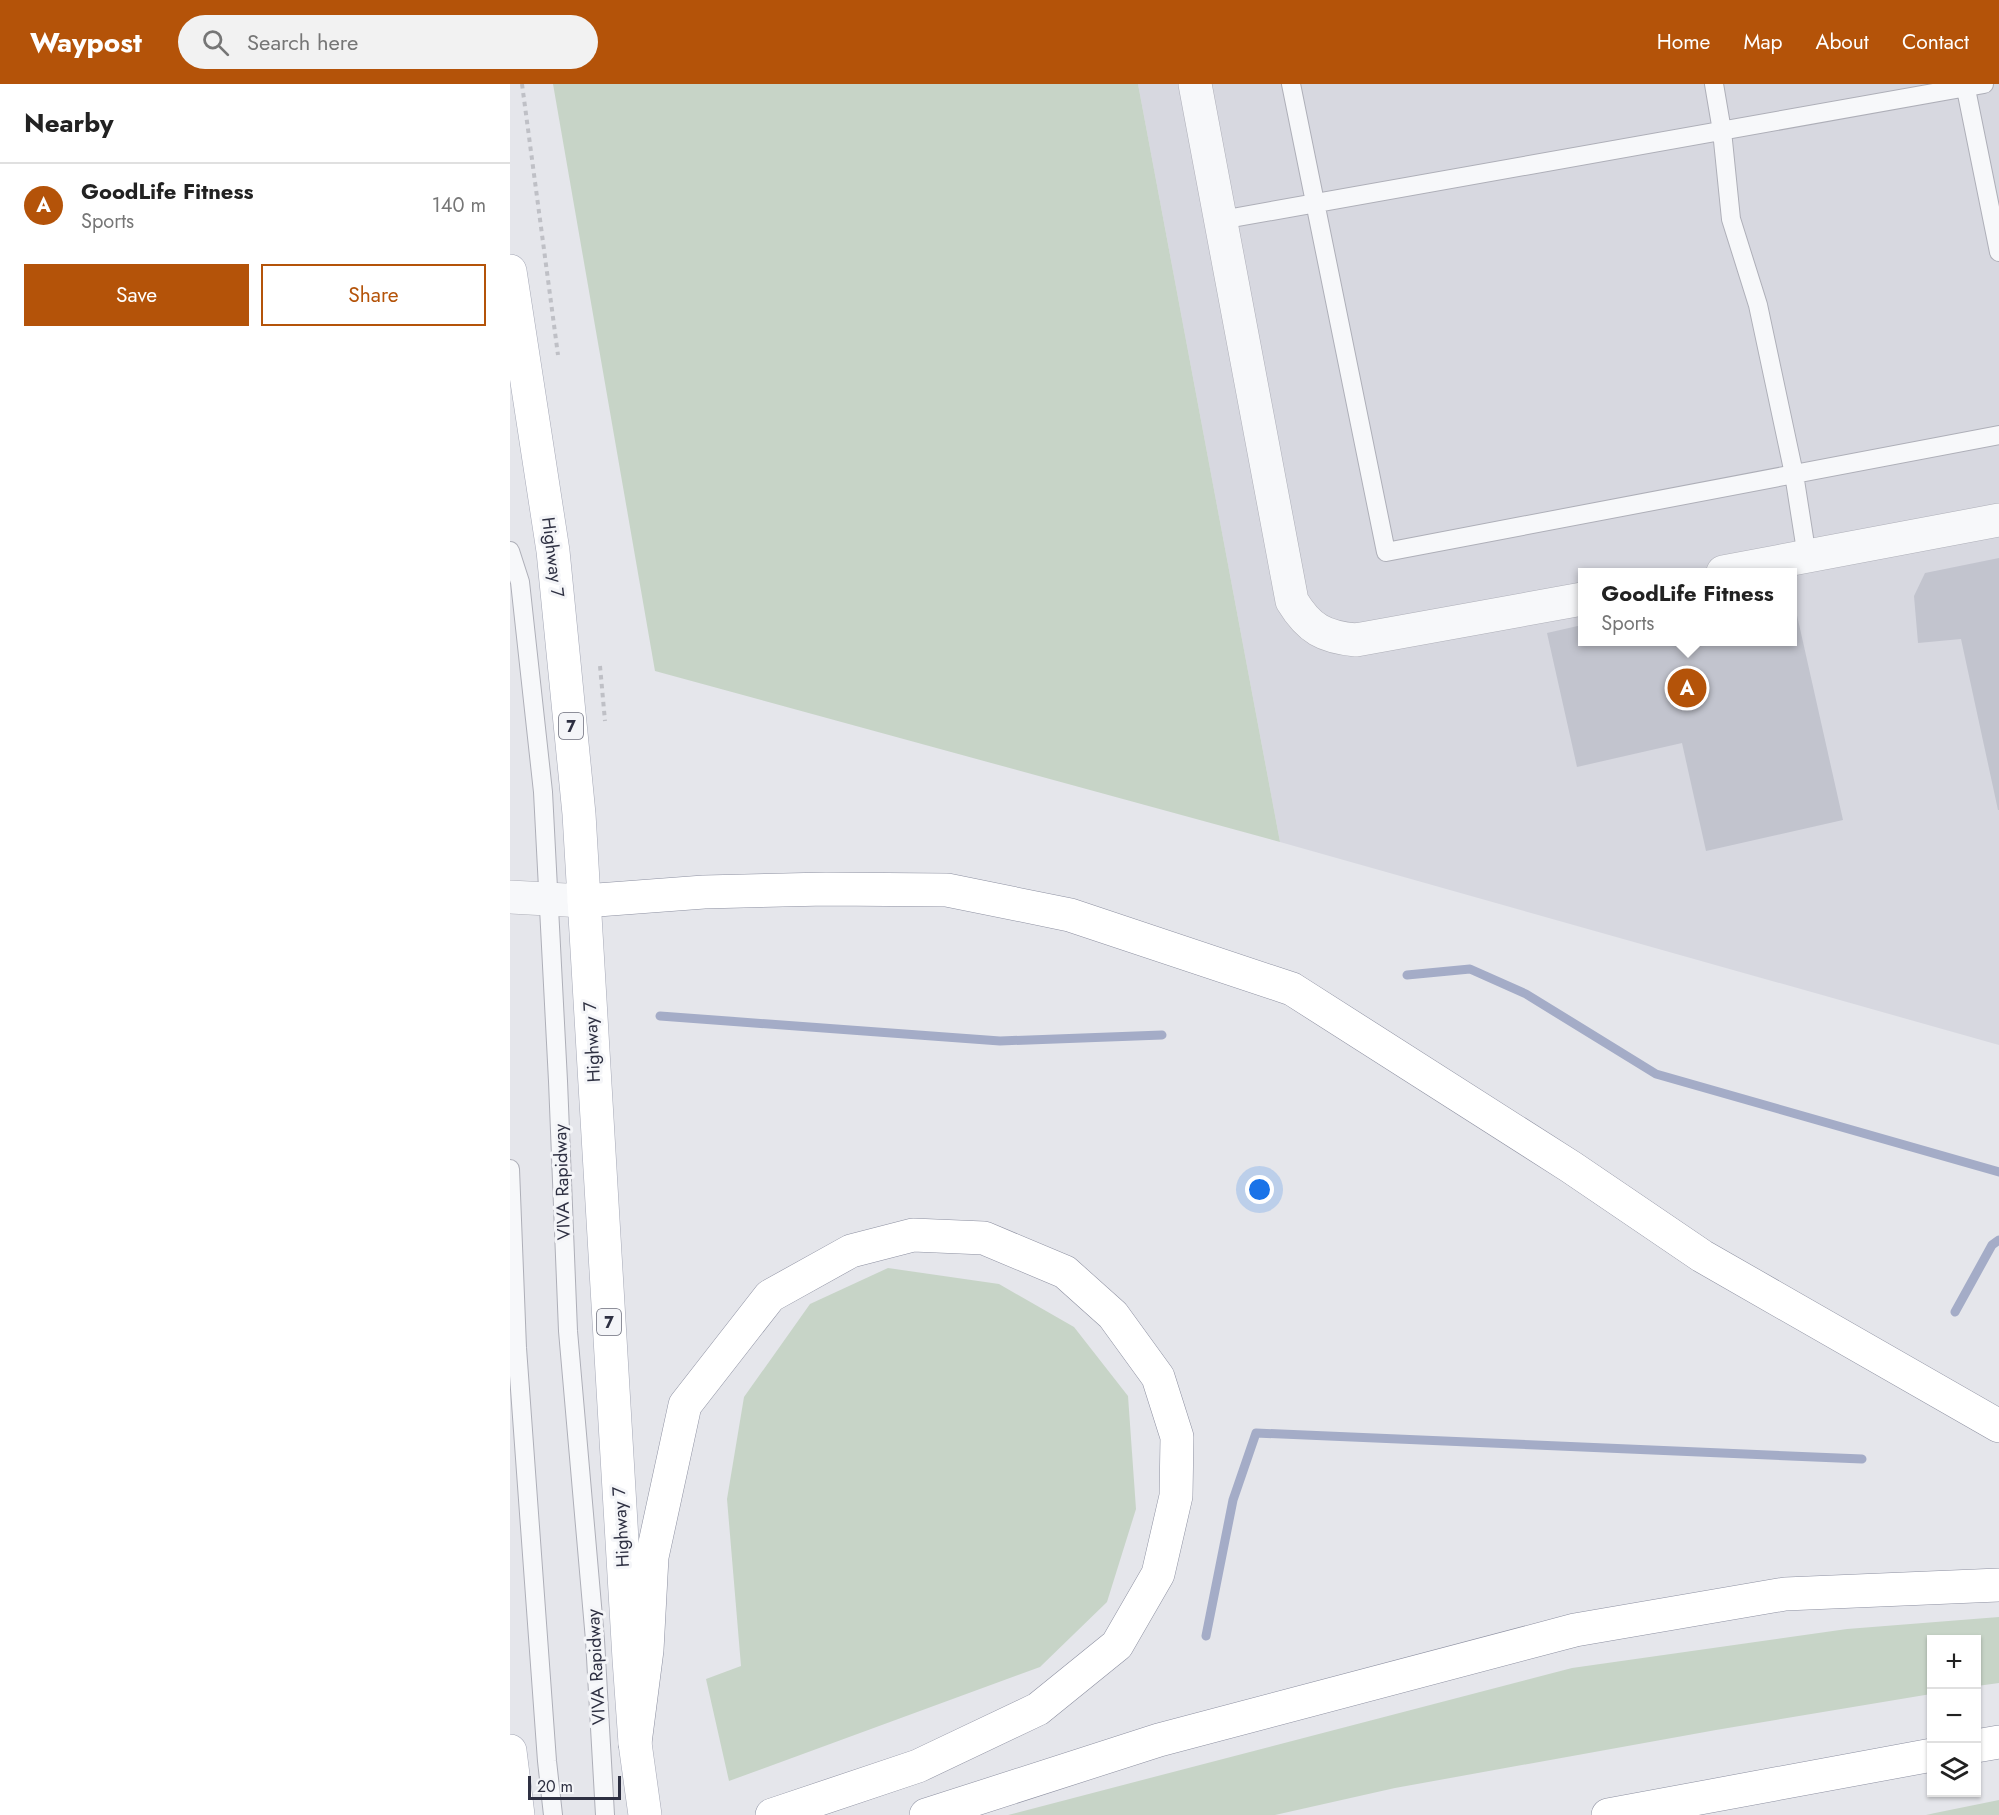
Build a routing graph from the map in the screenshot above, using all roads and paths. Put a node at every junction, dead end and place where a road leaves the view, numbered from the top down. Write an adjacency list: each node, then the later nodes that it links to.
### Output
1 (1195, 84): 8 (street)
2 (1291, 84): 7 (lane)
3 (1714, 84): 6 (lane)
4 (1984, 84): 5 (lane)
5 (1966, 86): 6 (lane); 9 (lane)
6 (1722, 131): 7 (lane); 12 (lane)
7 (1316, 203): 8 (lane); 12 (lane)
8 (1221, 220): 17 (street)
9 (1999, 252)
10 (510, 272): 20 (main road, Highway 7 / 7)
11 (1999, 435): 12 (lane)
12 (1794, 474): 15 (lane)
13 (1999, 520): 15 (street)
14 (510, 551): 19 (lane, VIVA Rapidway)
15 (1807, 556): 16 (street)
16 (1748, 568)
17 (1578, 600)
18 (510, 897): 19 (street)
19 (548, 898): 20 (street); 32 (lane, VIVA Rapidway)
20 (584, 901): 22 (main road); 25 (main road, Highway 7 / 7)
21 (510, 1169): 31 (lane)
22 (1999, 1426)
23 (1999, 1585): 35 (main road)
24 (1999, 1742): 26 (main road)
25 (635, 1743): 33 (main road, Highway 7 / 7); 34 (main road)
26 (1981, 1745)
27 (510, 1751): 29 (main road)
28 (1927, 1756): 36 (main road)
29 (511, 1759): 30 (main road)
30 (518, 1815)
31 (553, 1815)
32 (605, 1815)
33 (645, 1815)
34 (772, 1815)
35 (926, 1815)
36 (1608, 1815)

